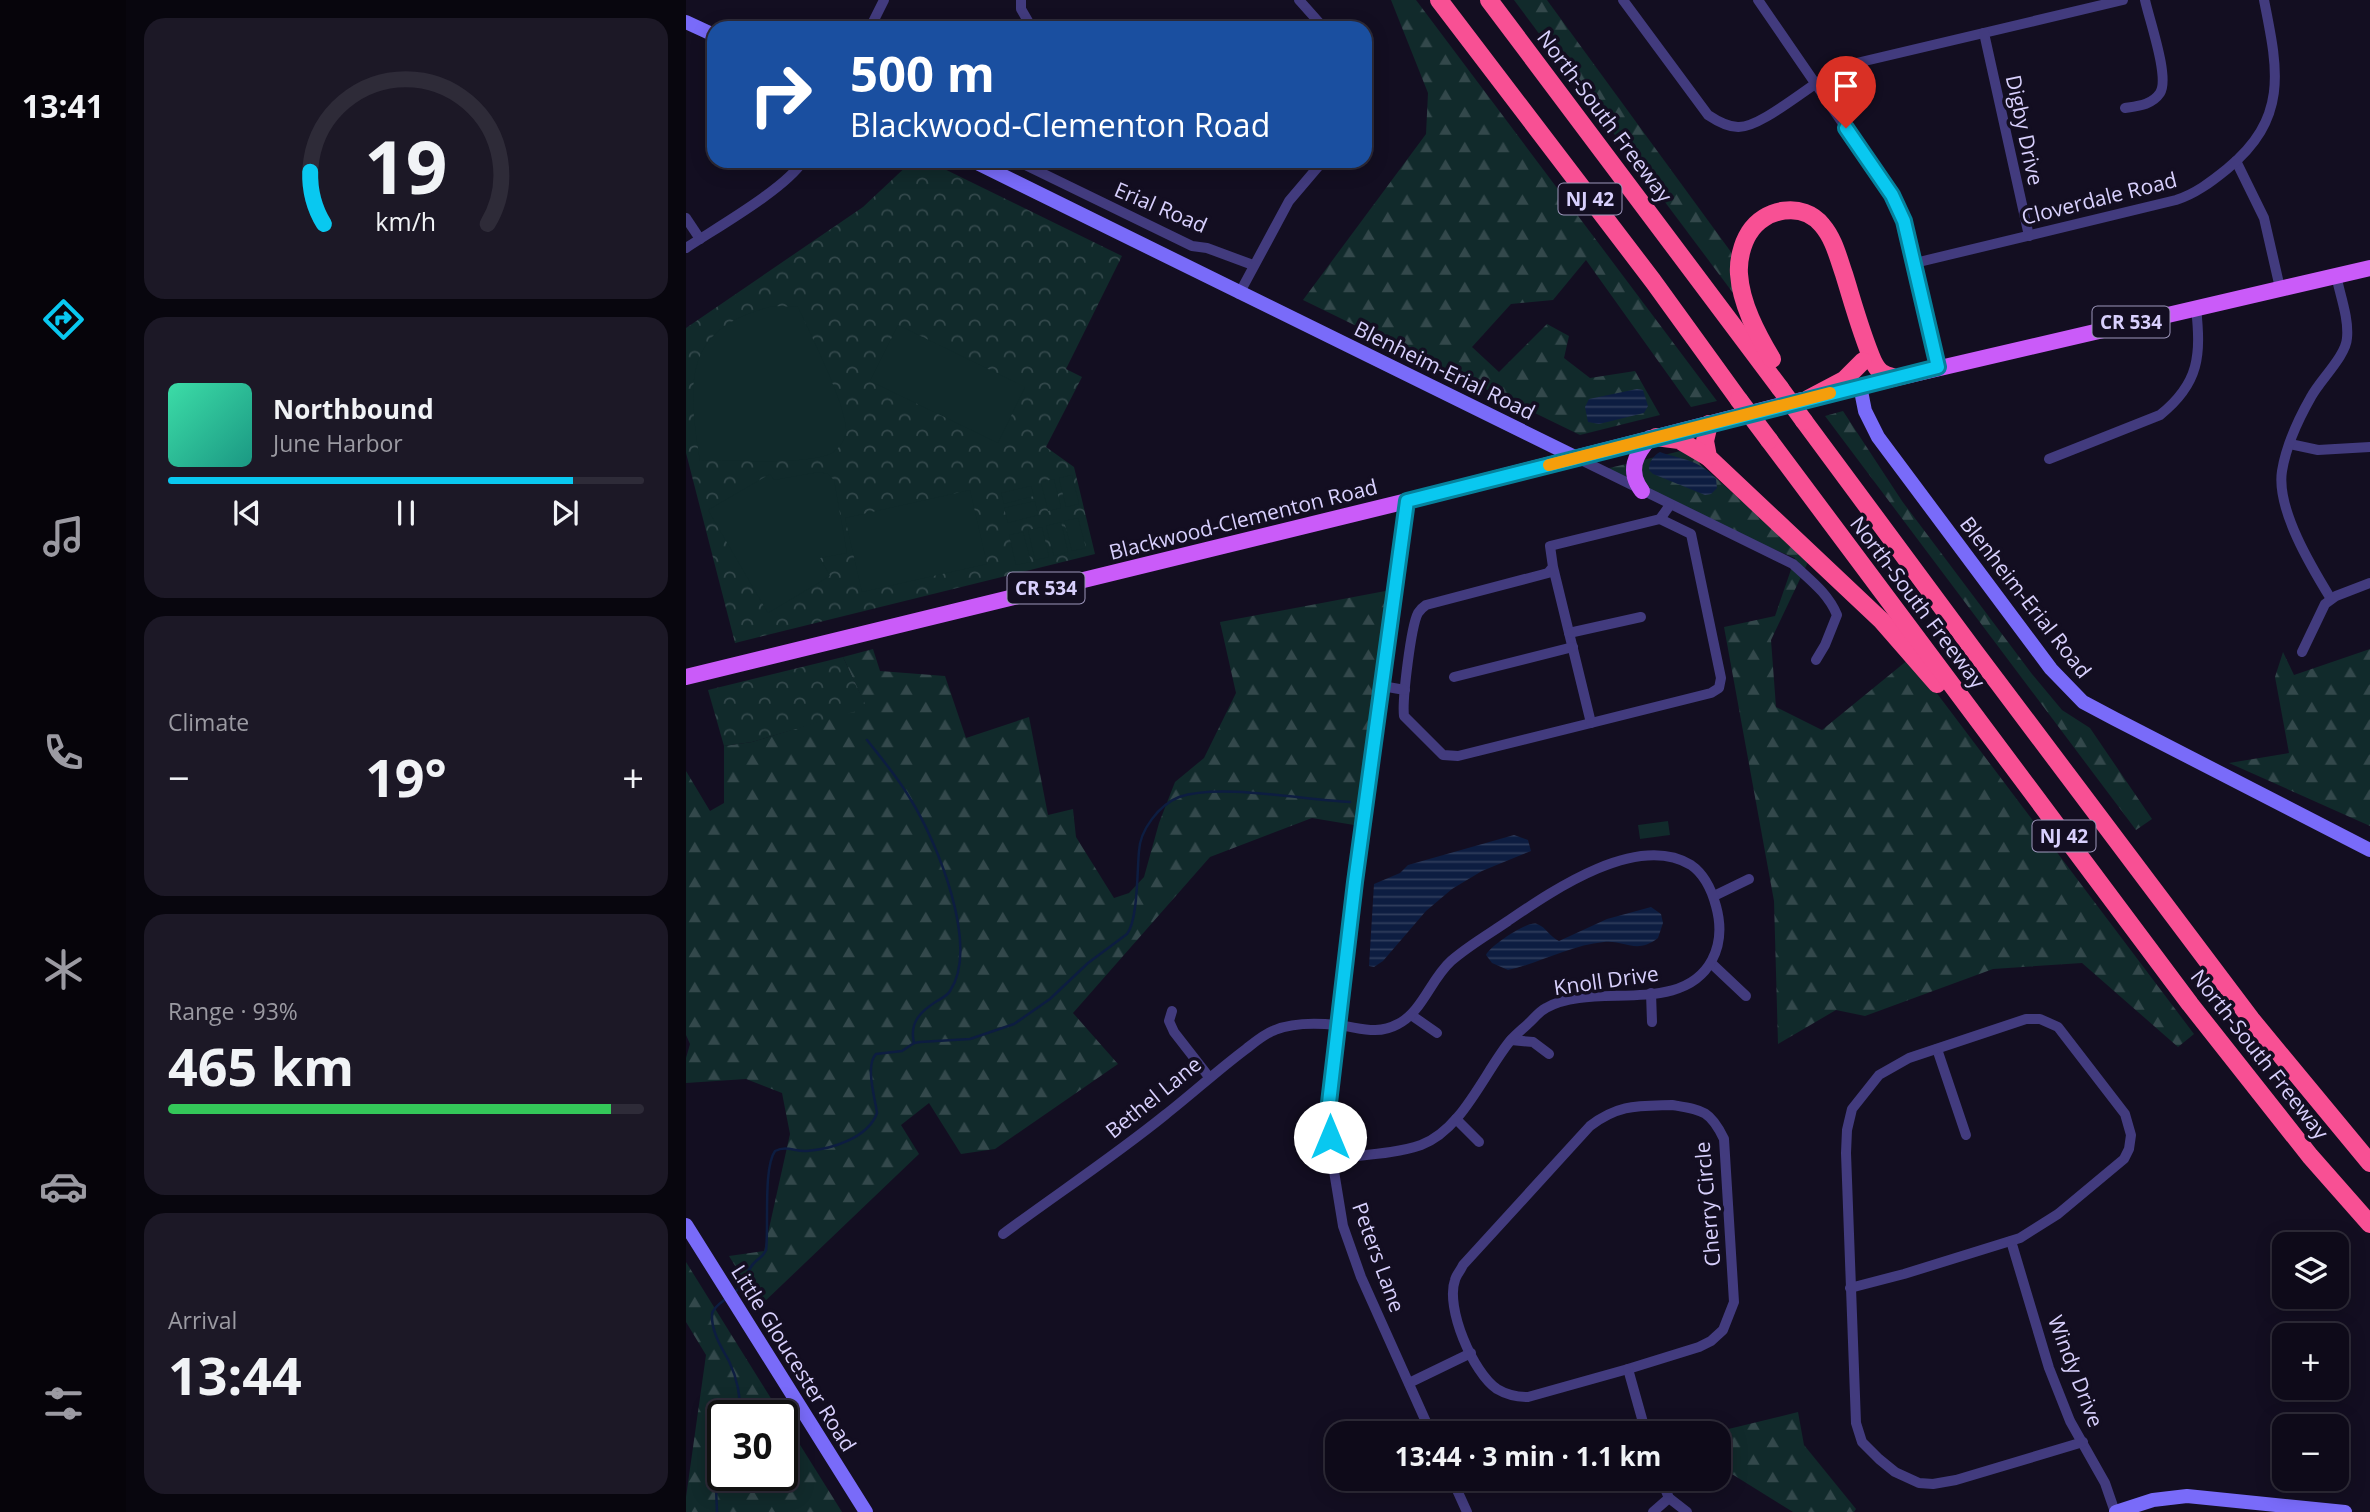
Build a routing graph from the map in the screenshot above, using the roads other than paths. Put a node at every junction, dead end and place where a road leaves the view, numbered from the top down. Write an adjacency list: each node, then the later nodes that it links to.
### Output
1 (884, 0): 11 (street)
2 (1021, 0): 12 (street)
3 (1299, 0): 13 (street)
4 (1439, 0): 68 (highway, North-South Freeway / NJ 42, bridge)
5 (1489, 0): 40 (highway, North-South Freeway / NJ 42)
6 (1623, 0): 17 (street)
7 (1758, 0): 17 (street)
8 (2123, 0): 16 (street)
9 (2145, 0): 18 (street)
10 (2264, 0): 19 (street, Cloverdale Road)
11 (874, 21)
12 (1028, 21)
13 (1318, 21)
14 (686, 22): 15 (main road)
15 (707, 32)
16 (1984, 33): 17 (street); 25 (street, Digby Drive)
17 (1815, 82): 28 (street)
18 (2125, 108)
19 (2236, 161): 25 (street, Cloverdale Road); 32 (street)
20 (798, 168): 26 (street)
21 (987, 168): 33 (main road, Blenheim-Erial Road)
22 (1031, 168): 29 (street, Erial Road)
23 (1317, 168): 29 (street)
24 (686, 218): 26 (street)
25 (2029, 236): 28 (street, Cloverdale Road)
26 (700, 239): 27 (street)
27 (686, 248)
28 (1915, 263): 37 (street)
29 (1253, 265): 33 (street)
30 (2370, 268): 31 (main road, CR 534)
31 (2336, 275): 32 (main road, CR 534); 44 (street)
32 (2280, 288): 34 (main road, CR 534)
33 (1239, 294): 47 (main road, Blenheim-Erial Road)
34 (2196, 307): 37 (main road, CR 534); 48 (street)
35 (1865, 340): 36 (highway); 38 (highway); 40 (highway)
36 (1863, 361): 39 (highway); 41 (highway)
37 (1938, 367): 38 (main road, CR 534)
38 (1893, 377): 39 (main road, CR 534)
39 (1860, 386): 41 (main road, CR 534); 69 (main road, Blenheim-Erial Road)
40 (1784, 387): 41 (highway, North-South Freeway / NJ 42, bridge)
41 (1808, 412): 42 (main road, Blackwood-Clementon Road / CR 534); 88 (highway, North-South Freeway / NJ 42)
42 (1709, 424): 43 (main road, Blackwood-Clementon Road / CR 534); 46 (highway)
43 (1653, 438): 46 (highway); 47 (main road, Blackwood-Clementon Road / CR 534); 49 (main road)
44 (2290, 444): 45 (street); 57 (street)
45 (2370, 447)
46 (1708, 457): 68 (highway)
47 (1577, 458): 49 (street, Blenheim-Erial Road); 50 (main road, Blackwood-Clementon Road / CR 534)
48 (2049, 459)
49 (1642, 491): 51 (street, Blenheim-Erial Road)
50 (1407, 501): 63 (main road, Blackwood-Clementon Road / CR 534); 65 (street, Peters Lane)
51 (1670, 505): 52 (street, Blenheim-Erial Road); 53 (street)
52 (1698, 518): 54 (street); 62 (street, Blenheim-Erial Road)
53 (1660, 519): 54 (street); 55 (street)
54 (1691, 534): 67 (street)
55 (1553, 567): 59 (street); 66 (street)
56 (2370, 583): 57 (street)
57 (2332, 599): 61 (street)
58 (1640, 617): 59 (street)
59 (1569, 634): 60 (street)
60 (1573, 648): 64 (street); 67 (street)
61 (2302, 652)
62 (1816, 660)
63 (686, 677)
64 (1454, 677)
65 (1382, 686): 66 (street); 78 (street, Peters Lane)
66 (1405, 690): 67 (street)
67 (1591, 723)
68 (2055, 823): 89 (highway, North-South Freeway / NJ 42)
69 (2370, 850)
70 (1749, 879): 71 (street)
71 (1714, 896): 72 (street); 76 (street)
72 (1711, 963): 73 (street, Knoll Drive); 74 (street)
73 (1651, 993): 77 (street); 80 (street, Knoll Drive)
74 (1746, 996)
75 (1172, 1011): 83 (street)
76 (1410, 1015): 78 (street); 79 (street)
77 (1652, 1022)
78 (1338, 1025): 83 (street, Bethel Lane); 87 (street, Peters Lane)
79 (1437, 1032)
80 (1511, 1040): 82 (street); 84 (street, Knoll Drive)
81 (1937, 1049): 85 (street); 92 (street); 93 (street)
82 (1549, 1054)
83 (1209, 1077): 91 (street, Bethel Lane)
84 (1456, 1119): 86 (street); 87 (street, Knoll Drive)
85 (1966, 1135)
86 (1479, 1142)
87 (1332, 1159): 96 (street, Peters Lane)
88 (2370, 1163)
89 (2370, 1224)
90 (686, 1225): 103 (main road, Little Gloucester Road)
91 (1003, 1234)
92 (2011, 1241): 93 (street); 99 (street, Windy Drive)
93 (1850, 1288): 99 (street)
94 (1471, 1353): 95 (street, Cherry Circle); 95 (street, Cherry Circle); 96 (street)
95 (1628, 1369): 98 (street)
96 (1409, 1384): 97 (street, Peters Lane)
97 (1426, 1421)
98 (1643, 1421)
99 (2083, 1442): 107 (street, Windy Drive)
100 (1457, 1491): 104 (street)
101 (1666, 1491): 102 (street)
102 (1669, 1499): 105 (street); 106 (street)
103 (866, 1512)
104 (1467, 1512)
105 (1653, 1512)
106 (1687, 1512)
107 (2115, 1512): 108 (main road)
108 (2345, 1512)

